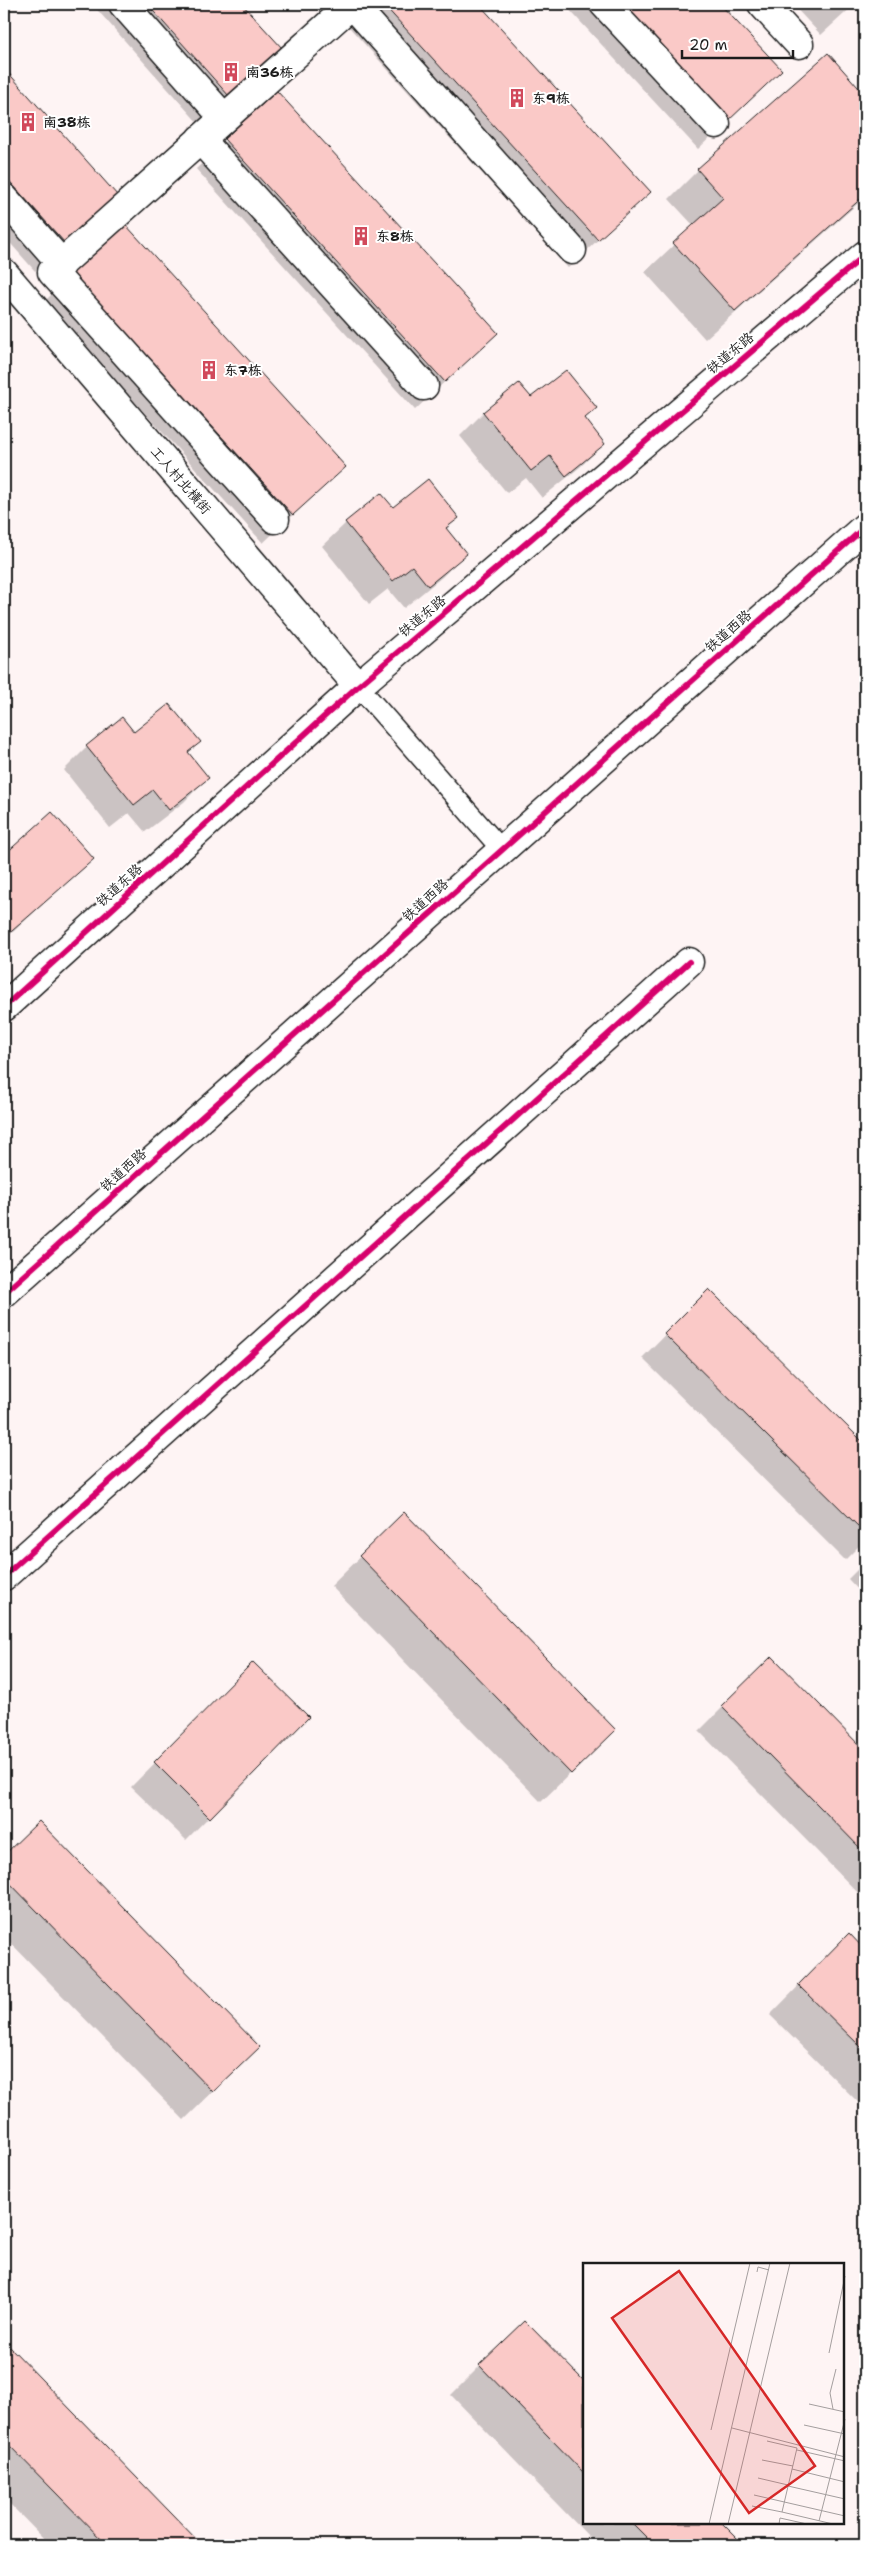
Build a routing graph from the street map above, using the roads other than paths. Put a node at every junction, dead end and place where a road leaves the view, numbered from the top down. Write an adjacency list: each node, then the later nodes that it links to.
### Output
1 (123, 4): 6 (street)
2 (352, 4): 6 (street); 10 (street)
3 (604, 4): 7 (street)
4 (762, 4): 5 (street)
5 (799, 44)
6 (224, 118): 8 (street)
7 (716, 124)
8 (200, 139): 12 (street); 14 (street)
9 (4, 198): 12 (street)
10 (572, 250)
11 (865, 255): 17 (street, 铁道东路)
12 (62, 264): 15 (street)
13 (4, 273): 17 (street, 工人村北横街)
14 (424, 386)
15 (274, 519)
16 (865, 527): 18 (street, 铁道西路)
17 (358, 686): 18 (lane); 20 (street, 铁道东路)
18 (501, 849): 21 (street, 铁道西路)
19 (689, 962): 22 (street)
20 (4, 1007)
21 (4, 1293)
22 (4, 1576)

